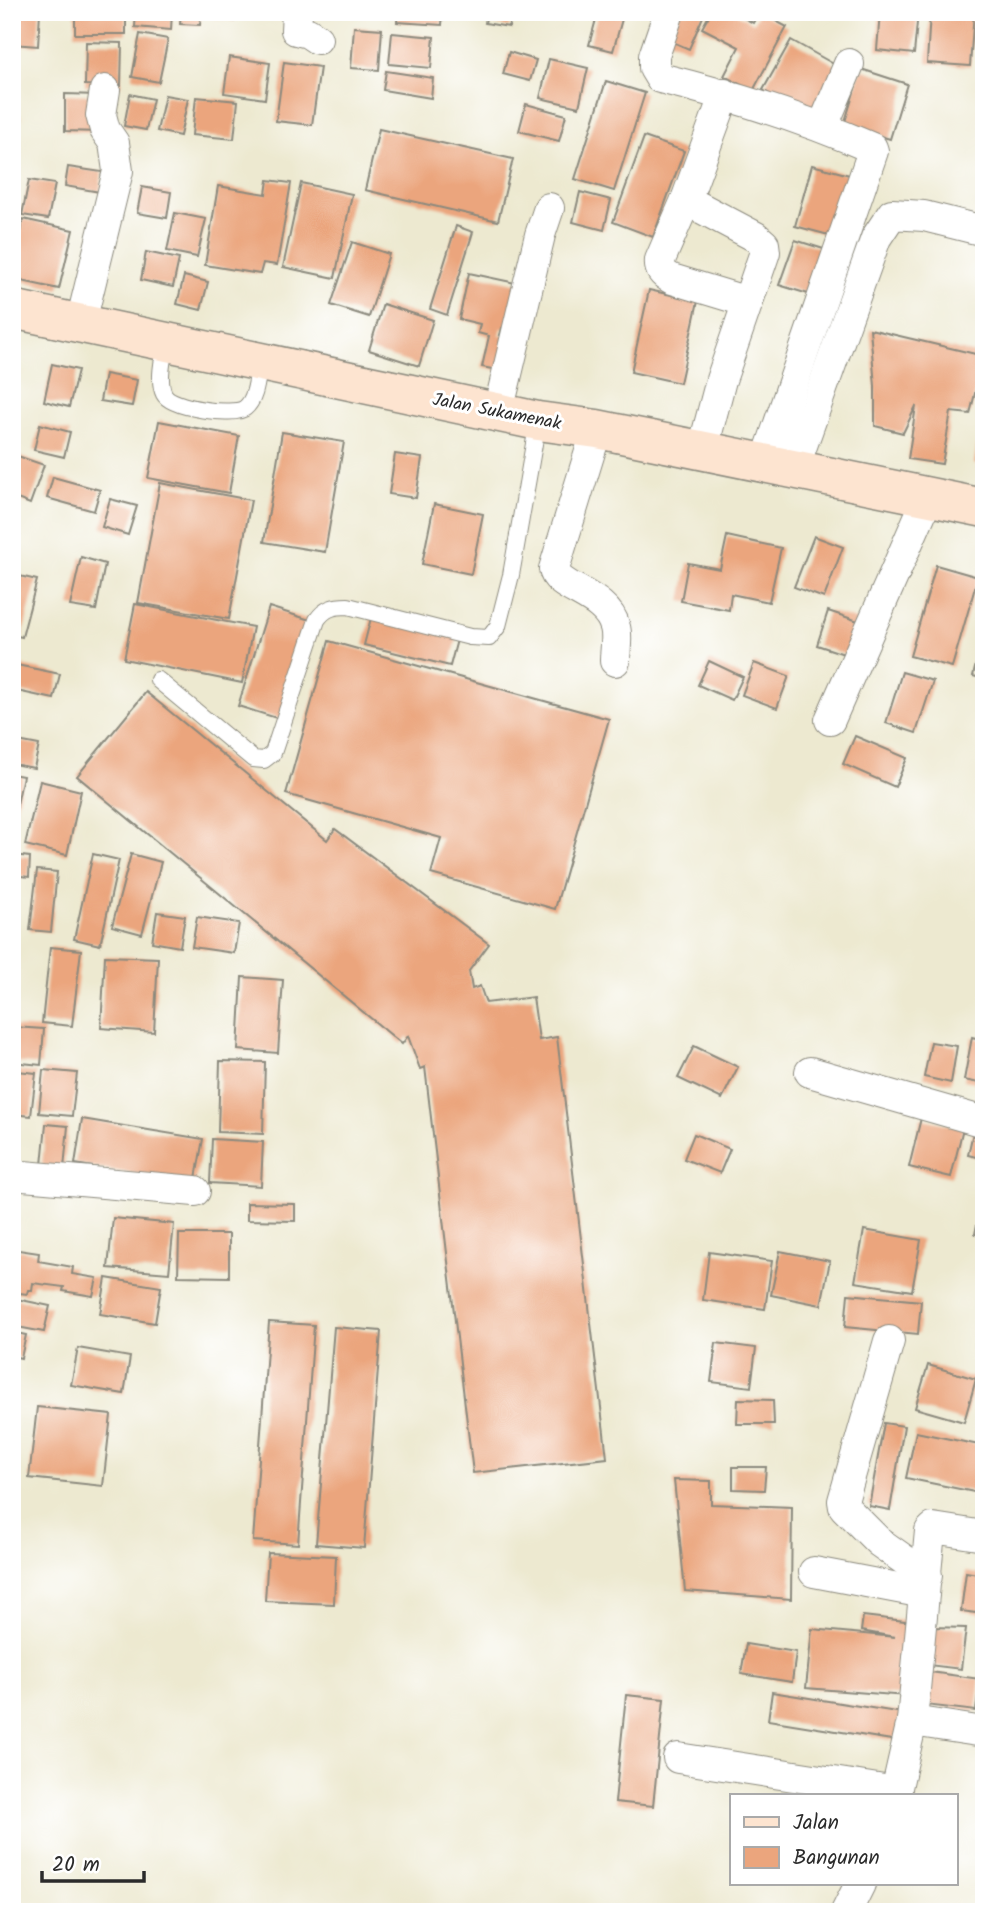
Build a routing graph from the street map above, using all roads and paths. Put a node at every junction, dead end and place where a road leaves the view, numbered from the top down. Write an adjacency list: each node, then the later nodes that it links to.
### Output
1 (297, 12): 3 (street)
2 (669, 12): 6 (street)
3 (317, 39)
4 (849, 64): 7 (street)
5 (105, 90): 13 (street)
6 (725, 94): 7 (street); 8 (street)
7 (823, 126): 20 (street)
8 (686, 200): 11 (street); 11 (street)
9 (549, 208): 16 (street)
10 (984, 231): 20 (street)
11 (748, 302): 19 (street)
12 (12, 309): 13 (main road, Jalan Sukamenak)
13 (80, 322): 14 (main road, Jalan Sukamenak)
14 (166, 340): 15 (main road, Jalan Sukamenak); 15 (lane)
15 (260, 362): 16 (main road, Jalan Sukamenak)
16 (498, 412): 17 (main road, Jalan Sukamenak)
17 (538, 421): 18 (main road, Jalan Sukamenak); 24 (lane)
18 (597, 429): 19 (main road, Jalan Sukamenak); 23 (street)
19 (702, 452): 20 (main road, Jalan Sukamenak)
20 (780, 466): 21 (main road, Jalan Sukamenak)
21 (928, 497): 22 (main road, Jalan Sukamenak); 25 (street)
22 (984, 508)
23 (615, 661)
24 (158, 680)
25 (830, 720)
26 (810, 1072): 27 (street)
27 (984, 1122)
28 (12, 1175): 29 (street)
29 (195, 1191)
30 (889, 1341): 33 (street)
31 (984, 1536): 33 (street)
32 (814, 1572): 33 (street)
33 (926, 1585): 34 (street)
34 (912, 1721): 35 (street); 37 (street)
35 (984, 1732)
36 (678, 1758): 37 (street)
37 (896, 1794)
38 (860, 1885): 39 (street)
39 (846, 1912)

